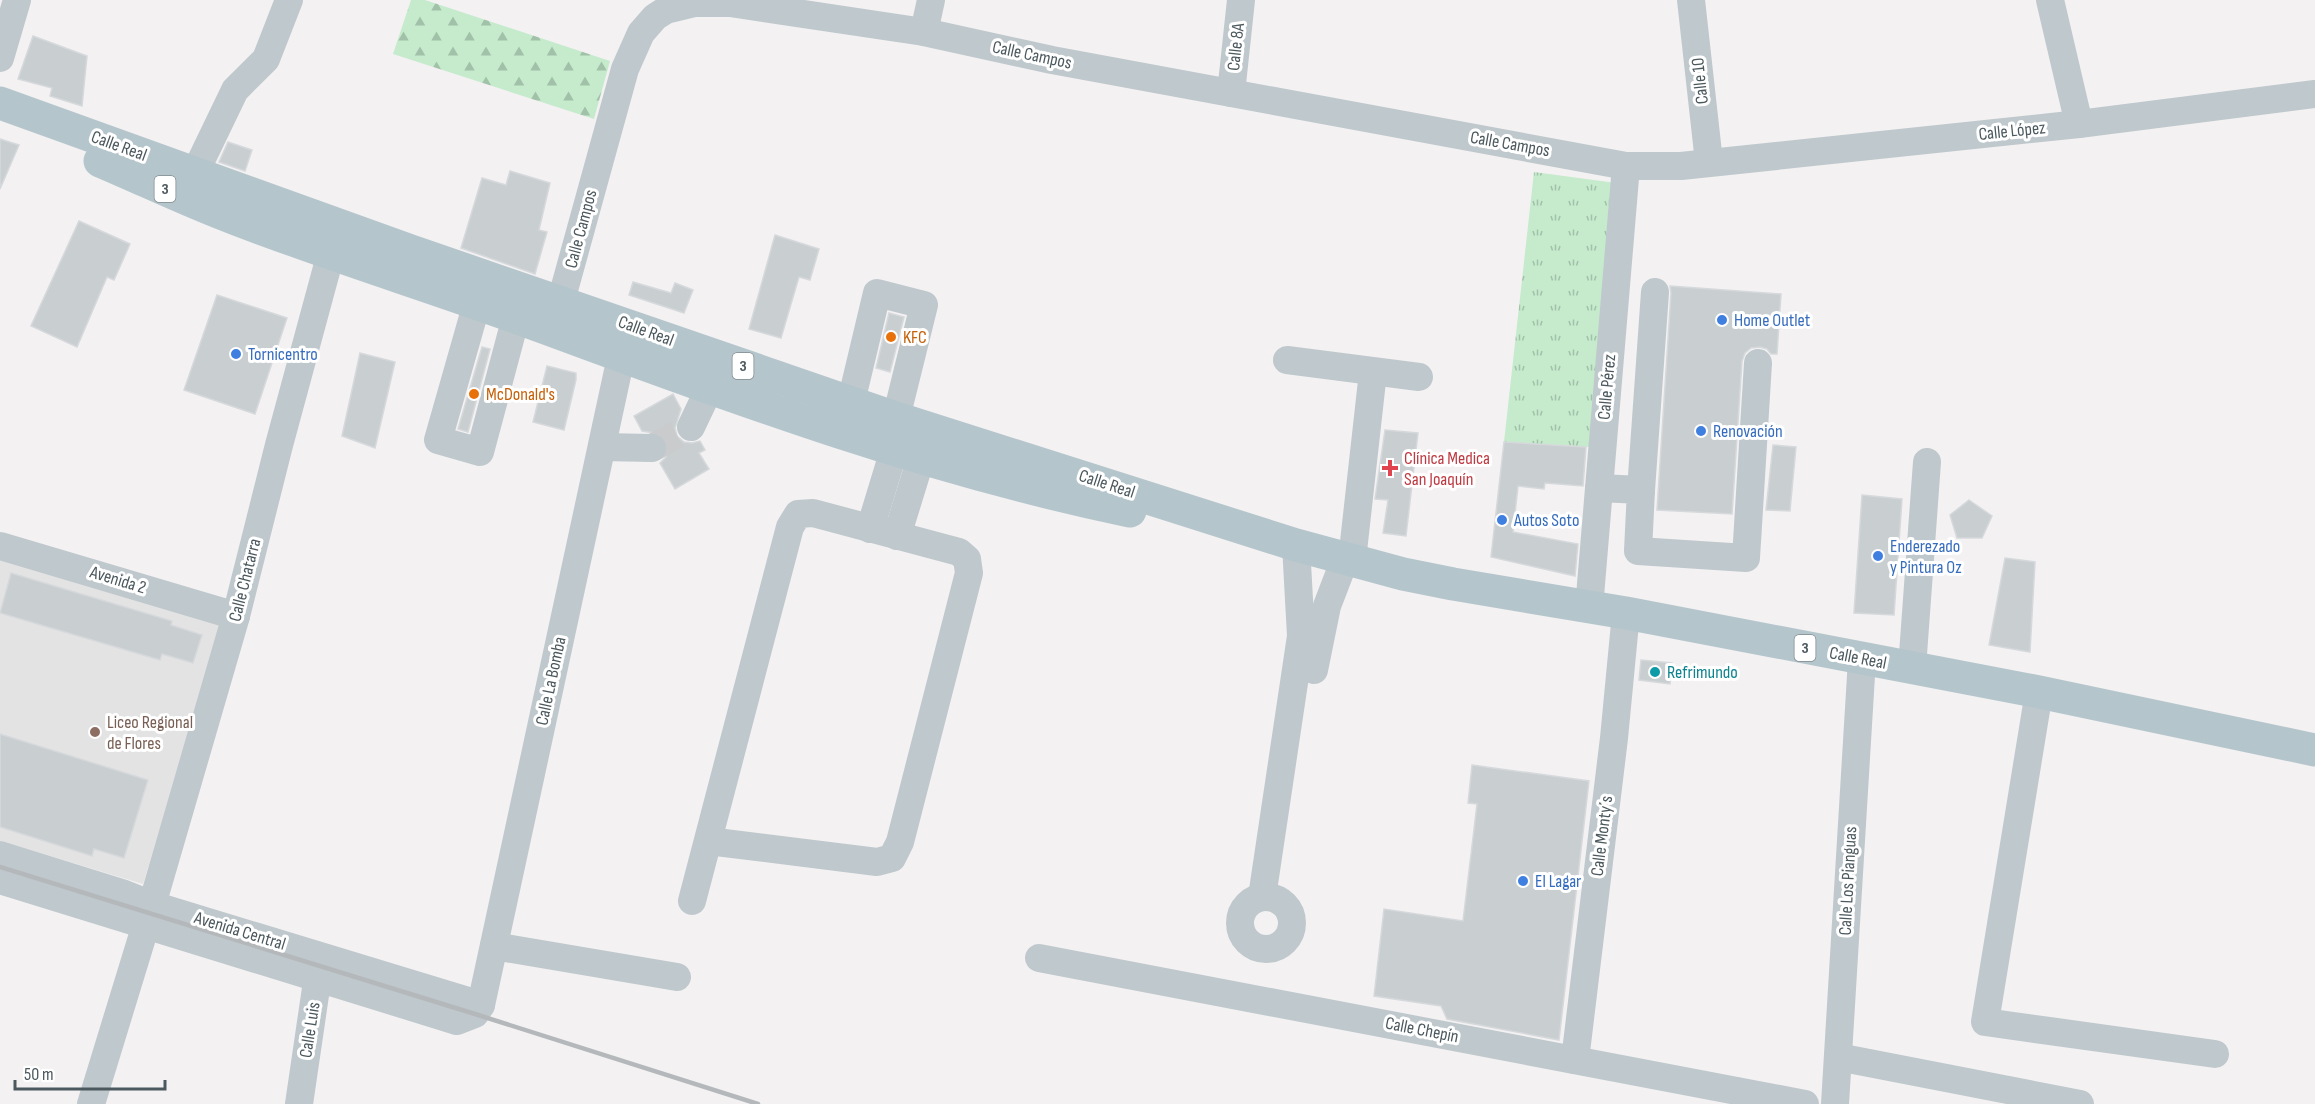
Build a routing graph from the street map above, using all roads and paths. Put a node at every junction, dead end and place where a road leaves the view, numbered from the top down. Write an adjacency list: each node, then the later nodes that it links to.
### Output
1 (17, 0): 8 (street)
2 (289, 0): 16 (street)
3 (931, 0): 7 (street)
4 (1241, 0): 9 (street, Calle 8A)
5 (1691, 0): 14 (street, Calle 10)
6 (2050, 0): 13 (street)
7 (924, 32): 9 (street, Calle Campos); 21 (street, Calle Campos)
8 (0, 58)
9 (1231, 93): 15 (street, Calle Campos)
10 (2315, 94): 13 (street, Calle López)
11 (0, 103): 16 (main road, Calle Real / 3)
12 (0, 124): 18 (main road, Calle Real / 3)
13 (2079, 124): 14 (street, Calle López)
14 (1709, 162): 15 (street, Calle Campos)
15 (1626, 166): 37 (street, Calle Pérez)
16 (209, 178): 17 (main road, Calle Real / 3); 18 (main road)
17 (411, 251): 18 (main road); 21 (main road, Calle Real / 3)
18 (331, 253): 19 (main road, Calle Real / 3); 45 (street, Calle Chatarra)
19 (444, 291): 21 (main road); 22 (main road, Calle Real / 3)
20 (1655, 292): 38 (street)
21 (561, 301): 24 (main road); 27 (main road, Calle Real / 3)
22 (477, 303): 23 (main road, Calle Real / 3); 23 (street)
23 (516, 317): 24 (main road, Calle Real / 3)
24 (621, 357): 27 (main road); 30 (main road, Calle Real / 3); 34 (street, Calle La Bomba)
25 (1287, 360): 28 (street)
26 (1758, 363): 38 (street)
27 (741, 365): 31 (main road, Calle Real / 3)
28 (1373, 372): 29 (street); 42 (street)
29 (1419, 377)
30 (710, 387): 32 (street); 33 (main road, Calle Real / 3)
31 (850, 402): 33 (main road, Calle Real / 3); 33 (street)
32 (692, 427)
33 (904, 442): 39 (street); 40 (main road, Calle Real / 3); 40 (main road, Calle Real / 3)
34 (602, 447): 35 (street); 57 (street, Calle La Bomba)
35 (652, 448)
36 (1928, 462): 48 (street)
37 (1599, 488): 38 (street); 43 (street, Calle Pérez)
38 (1641, 490)
39 (884, 532): 51 (street); 51 (street)
40 (1296, 545): 42 (main road, Calle Real / 3); 46 (street)
41 (0, 546): 45 (street, Avenida 2)
42 (1349, 560): 43 (main road, Calle Real / 3); 46 (street)
43 (1589, 608): 44 (main road, Calle Real / 3)
44 (1626, 613): 47 (main road, Calle Real / 3); 64 (street, Calle Monty´s)
45 (236, 616): 56 (street, Calle Chatarra)
46 (1310, 638): 54 (street)
47 (1862, 659): 48 (main road, Calle Real / 3); 63 (street, Calle Los Pianguas)
48 (1912, 668): 49 (main road, Calle Real / 3)
49 (2039, 692): 50 (main road, Calle Real / 3); 62 (street)
50 (2315, 750)
51 (708, 841): 55 (street)
52 (0, 855): 56 (street, Avenida Central)
53 (0, 880): 56 (street, Avenida Central)
54 (1270, 898)
55 (692, 901)
56 (150, 914): 59 (street, Avenida Central); 65 (street, Calle Chatarra)
57 (494, 946): 60 (street); 61 (street, Calle La Bomba)
58 (1039, 958): 64 (street, Calle Chepín)
59 (320, 967): 61 (street, Avenida Central); 61 (street, Avenida Central); 66 (street, Calle Luis)
60 (678, 977)
61 (481, 1005)
62 (2215, 1054)
63 (1838, 1057): 68 (street, Calle Los Pianguas); 69 (street)
64 (1575, 1060): 67 (street, Calle Chepín)
65 (91, 1104)
66 (299, 1104)
67 (1805, 1104)
68 (1835, 1104)
69 (2080, 1104)

